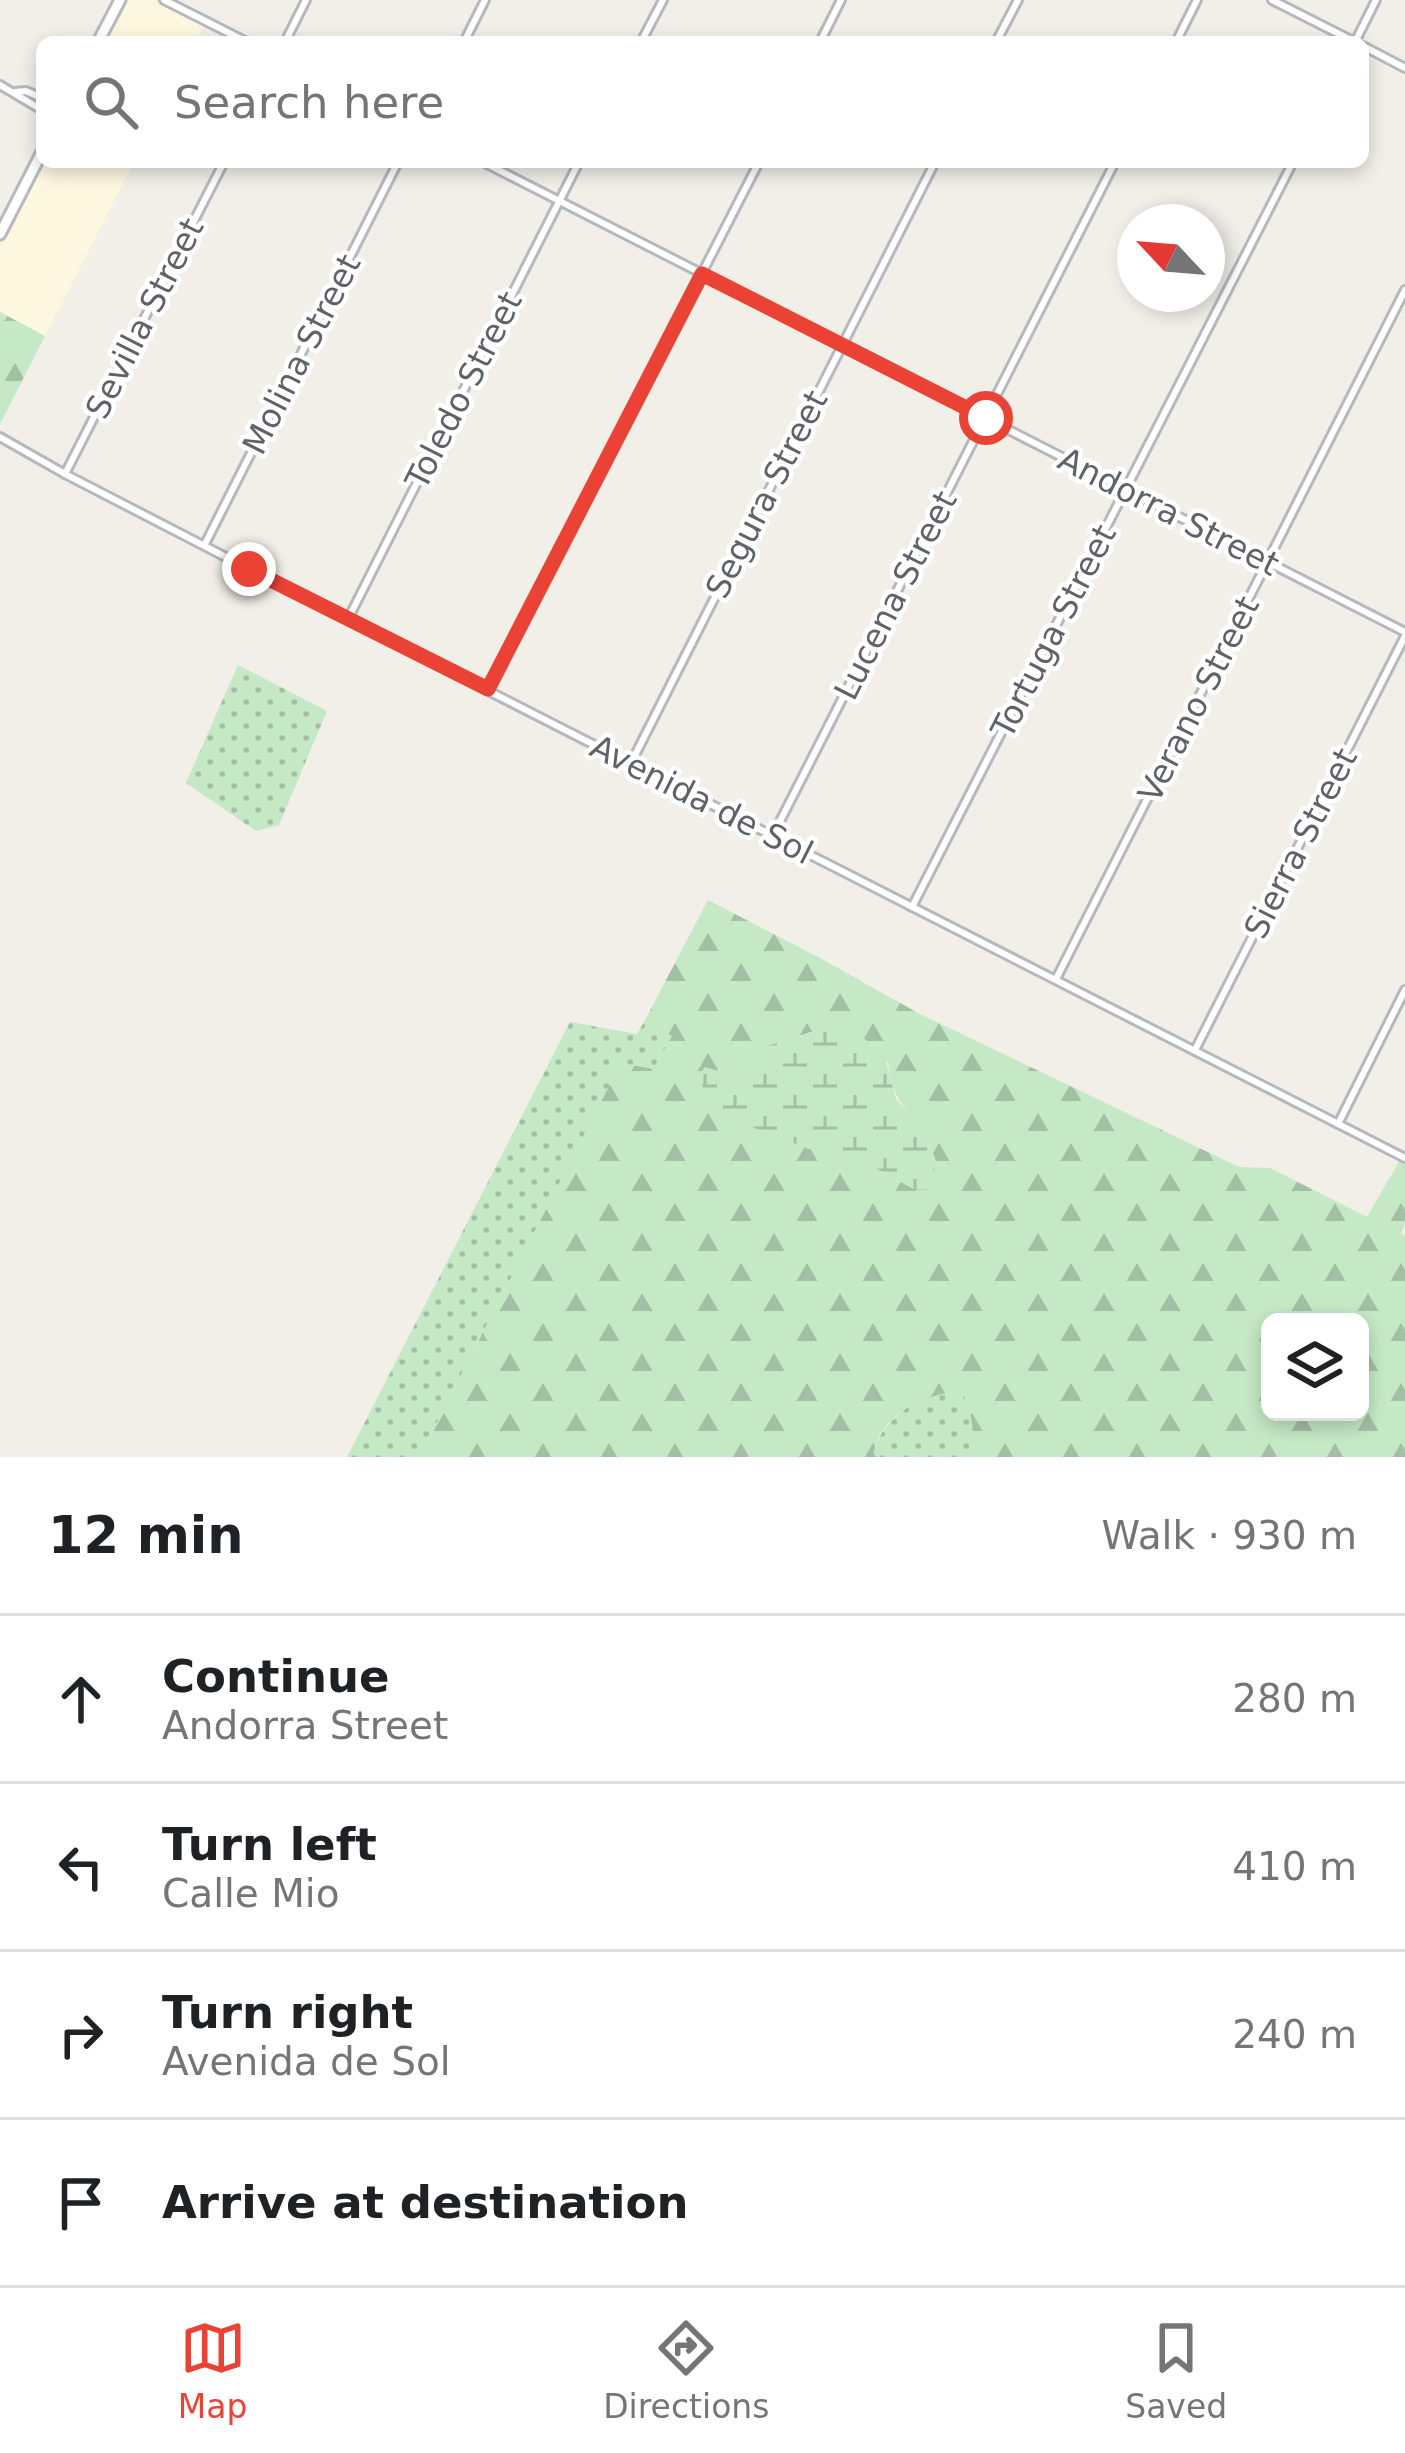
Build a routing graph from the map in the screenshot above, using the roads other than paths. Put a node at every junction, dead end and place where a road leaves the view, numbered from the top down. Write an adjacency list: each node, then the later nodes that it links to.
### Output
1 (120, 0): 11 (main road)
2 (164, 0): 12 (street)
3 (306, 0): 13 (street)
4 (485, 0): 14 (street)
5 (663, 0): 15 (street)
6 (841, 0): 16 (street)
7 (1018, 0): 17 (street)
8 (1197, 0): 18 (street)
9 (1272, 0): 19 (street)
10 (1376, 0): 20 (street)
11 (101, 36)
12 (235, 36)
13 (288, 36)
14 (467, 36)
15 (644, 36)
16 (823, 36)
17 (999, 36)
18 (1178, 36)
19 (1343, 36)
20 (1360, 36)
21 (1369, 49): 22 (street)
22 (1405, 68)
23 (0, 85): 24 (street)
24 (15, 92): 25 (street); 26 (street)
25 (36, 95)
26 (36, 107)
27 (36, 164): 37 (main road)
28 (221, 168): 43 (street, Sevilla Street)
29 (395, 168): 45 (street, Molina Street)
30 (495, 168): 36 (street, Andorra Street)
31 (576, 168): 36 (street, Toledo Street)
32 (756, 168): 38 (street)
33 (932, 168): 40 (street, Segura Street)
34 (1112, 168): 41 (street, Lucena Street)
35 (1290, 168): 44 (street, Tortuga Street)
36 (559, 201): 38 (street, Andorra Street); 47 (street, Toledo Street)
37 (0, 234)
38 (702, 274): 40 (street, Andorra Street); 49 (street)
39 (1405, 290): 46 (street, Verano Street)
40 (842, 344): 41 (street, Andorra Street); 50 (street, Segura Street)
41 (986, 418): 44 (street, Andorra Street); 51 (street, Lucena Street)
42 (0, 437): 43 (street, Avenida de Sol)
43 (65, 474): 45 (street, Avenida de Sol)
44 (1126, 488): 46 (street, Andorra Street); 52 (street, Tortuga Street)
45 (205, 545): 47 (street, Avenida de Sol)
46 (1267, 561): 48 (street, Andorra Street); 53 (street, Verano Street)
47 (348, 619): 49 (street, Avenida de Sol)
48 (1405, 634): 55 (street, Sierra Street)
49 (488, 689): 50 (street, Avenida de Sol)
50 (632, 763): 51 (street, Avenida de Sol)
51 (772, 835): 52 (street, Avenida de Sol)
52 (912, 907): 53 (street, Avenida de Sol)
53 (1056, 980): 55 (street, Avenida de Sol)
54 (1405, 990): 56 (street)
55 (1195, 1050): 56 (street, Avenida de Sol)
56 (1338, 1124): 57 (street, Avenida de Sol)
57 (1405, 1158)

